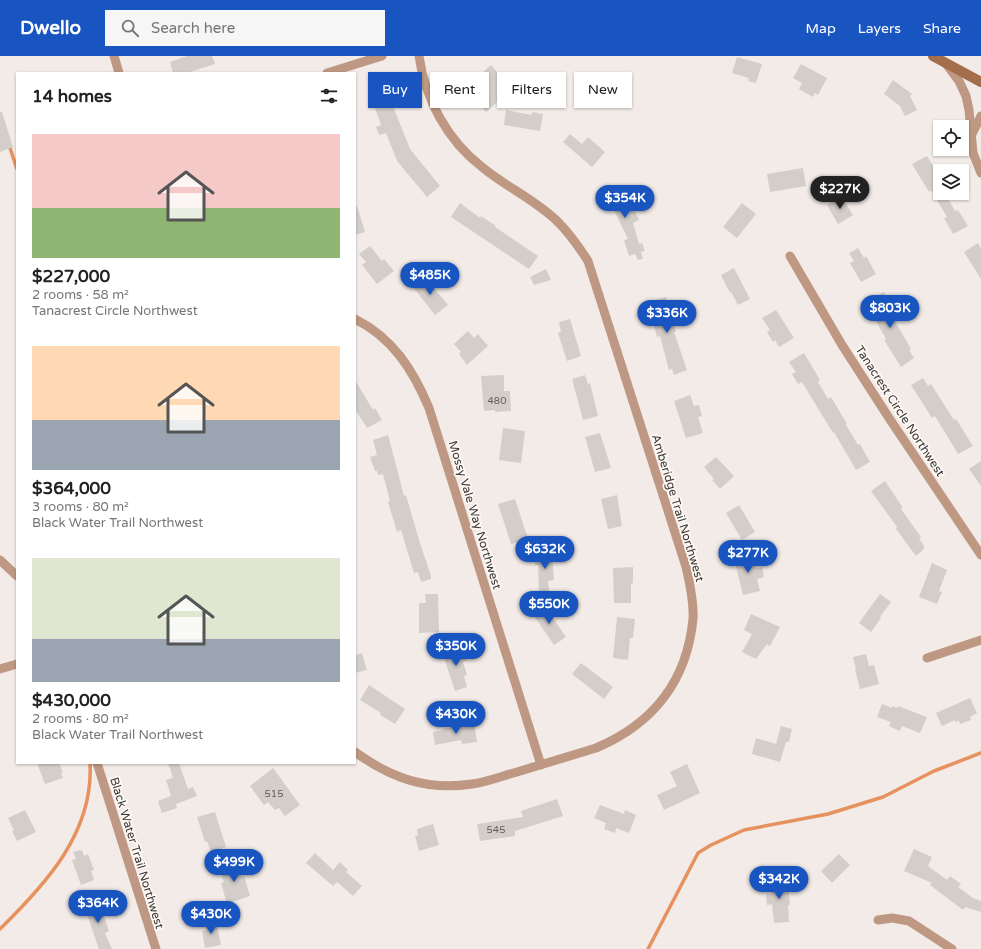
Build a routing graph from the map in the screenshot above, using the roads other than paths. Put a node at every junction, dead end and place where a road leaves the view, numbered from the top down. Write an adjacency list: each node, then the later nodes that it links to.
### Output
1 (114, 56): 6 (street)
2 (382, 56): 7 (street)
3 (419, 56): 23 (street, Amberidge Trail Northwest)
4 (933, 56): 5 (street)
5 (947, 64): 8 (street); 10 (street)
6 (119, 72)
7 (330, 72)
8 (981, 82)
9 (981, 116): 10 (street)
10 (971, 135): 11 (street)
11 (981, 173)
12 (790, 256): 14 (street, Tanacrest Circle Northwest)
13 (356, 320): 23 (street, Mossy Vale Way Northwest)
14 (981, 555)
15 (0, 560): 16 (street)
16 (16, 575)
17 (981, 640): 18 (street)
18 (927, 658)
19 (16, 664): 20 (street)
20 (0, 669)
21 (356, 753): 23 (street, Amberidge Trail Northwest)
22 (97, 764): 25 (street, Black Water Trail Northwest)
23 (541, 765)
24 (878, 920): 26 (street)
25 (156, 949)
26 (952, 949)

